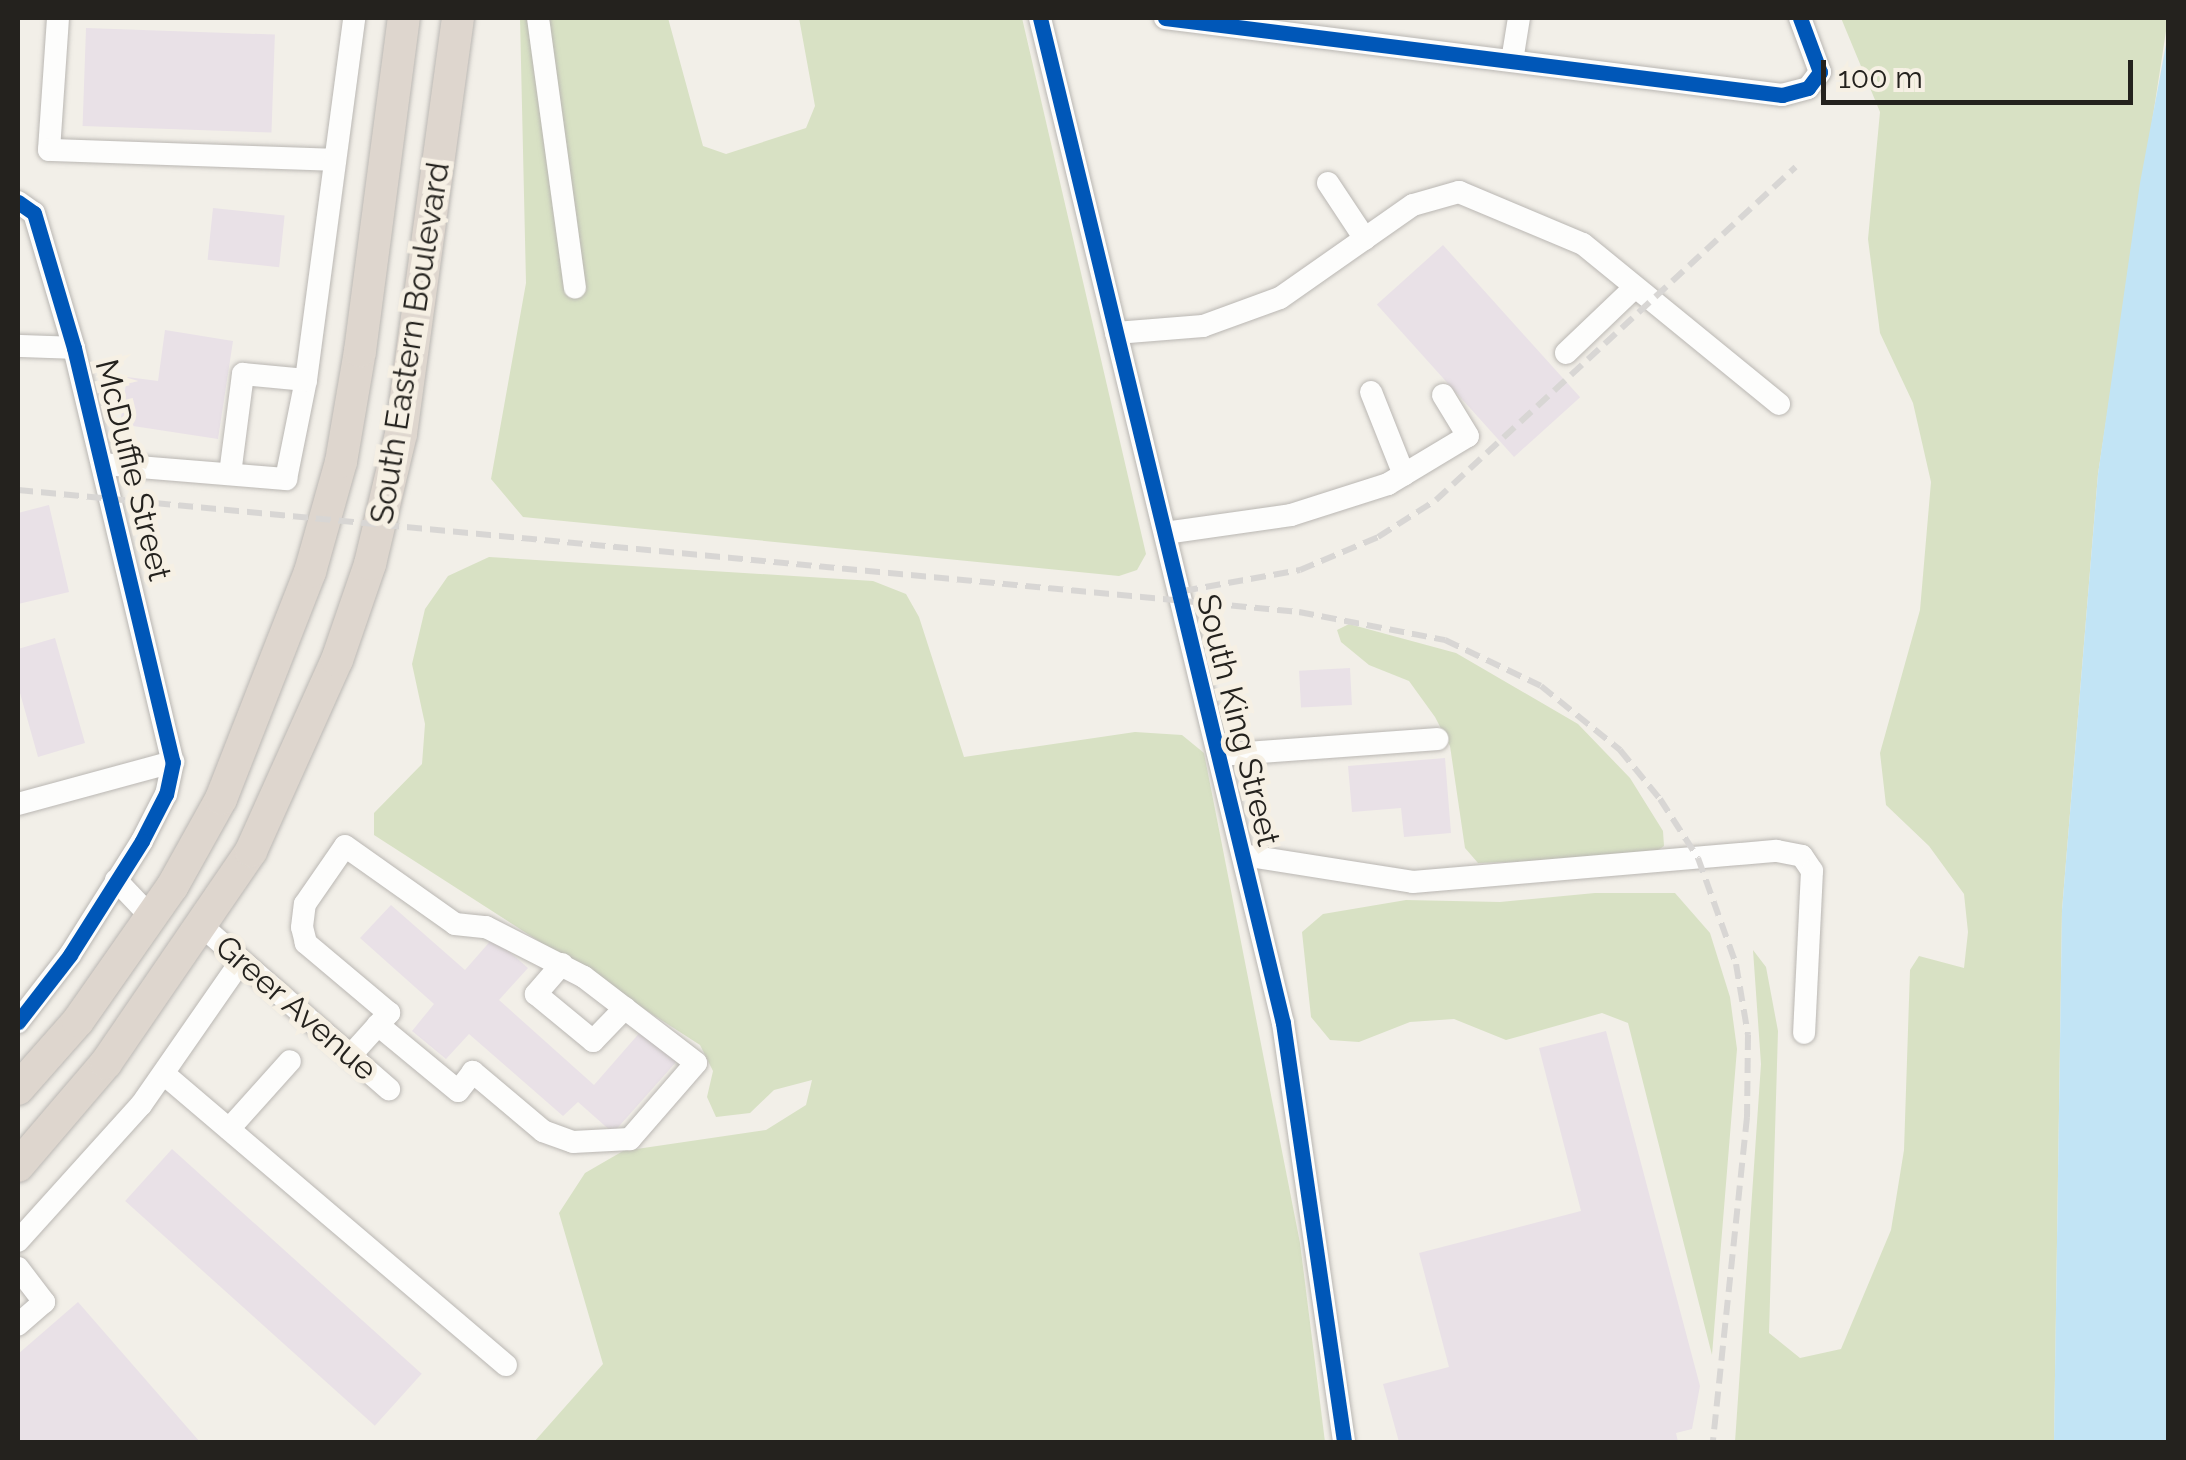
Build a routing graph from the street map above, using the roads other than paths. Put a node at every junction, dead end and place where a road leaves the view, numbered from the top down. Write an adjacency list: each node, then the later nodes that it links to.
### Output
1 (58, 18): 12 (street)
2 (354, 18): 12 (street)
3 (404, 18): 30 (highway, South Eastern Boulevard)
4 (458, 18): 38 (highway, South Eastern Boulevard)
5 (538, 18): 17 (street)
6 (1040, 18): 18 (street, South King Street)
7 (1165, 18): 10 (street)
8 (1519, 18): 11 (street)
9 (1800, 18): 11 (street)
10 (1266, 24): 11 (street)
11 (1512, 61)
12 (335, 160): 22 (street)
13 (1328, 184): 15 (street)
14 (18, 202): 20 (street, McDuffie Street)
15 (1365, 239): 16 (street); 18 (street)
16 (1635, 286): 21 (street); 25 (street)
17 (574, 287)
18 (1116, 333): 29 (street, South King Street)
19 (18, 346): 20 (street)
20 (74, 348): 26 (street, McDuffie Street)
21 (1566, 353)
22 (306, 380): 27 (street); 27 (street)
23 (1371, 392): 28 (street)
24 (1443, 394): 28 (street)
25 (1779, 404)
26 (102, 464): 27 (street); 33 (street, McDuffie Street)
27 (230, 474)
28 (1404, 475): 29 (street)
29 (1164, 533): 32 (street, South King Street)
30 (281, 652): 37 (highway, South Eastern Boulevard); 38 (highway)
31 (1437, 738): 32 (street)
32 (1220, 755): 35 (street, South King Street)
33 (172, 762): 34 (street); 36 (street)
34 (18, 804)
35 (1242, 856): 44 (street); 57 (street, South King Street)
36 (116, 880): 37 (street); 42 (street)
37 (152, 918): 48 (highway, South Eastern Boulevard); 50 (highway)
38 (202, 927): 39 (street, Greer Avenue); 50 (highway, South Eastern Boulevard)
39 (241, 961): 45 (street, Greer Avenue); 47 (street)
40 (562, 964): 41 (street); 41 (street); 43 (street)
41 (625, 1008): 43 (street)
42 (18, 1022)
43 (378, 1025): 45 (street)
44 (1804, 1033)
45 (351, 1055): 49 (street, Greer Avenue)
46 (290, 1061): 51 (street)
47 (164, 1074): 51 (street); 53 (street)
48 (18, 1089)
49 (389, 1089)
50 (53, 1128): 52 (highway, South Eastern Boulevard)
51 (229, 1129): 56 (street)
52 (18, 1166)
53 (18, 1241)
54 (18, 1268): 55 (street)
55 (18, 1325)
56 (506, 1365)
57 (1344, 1442)

